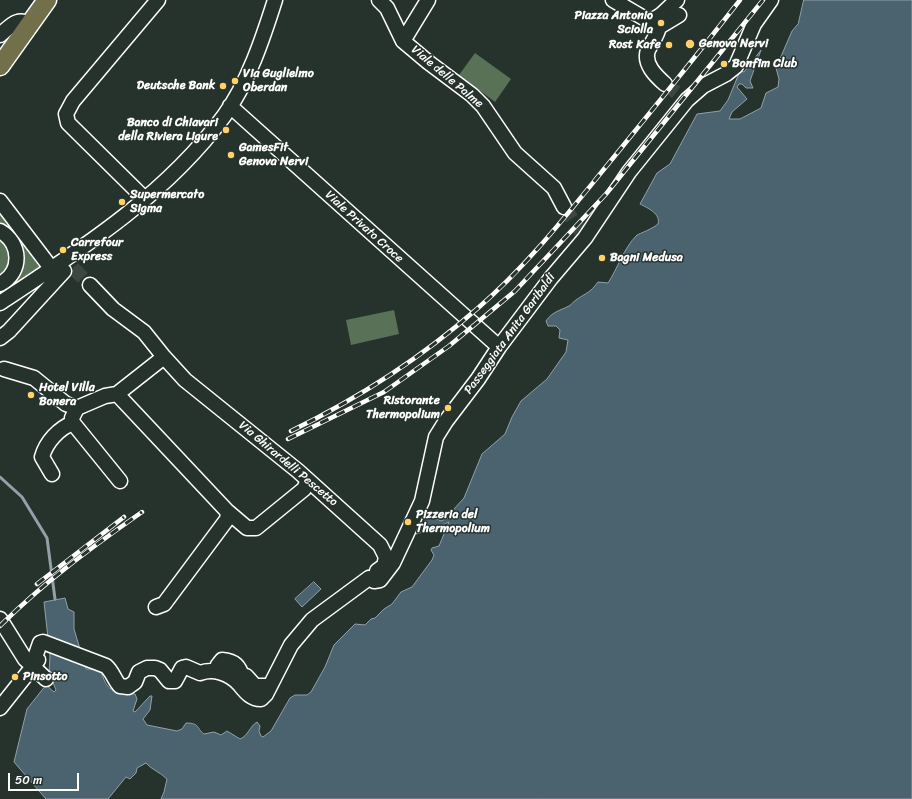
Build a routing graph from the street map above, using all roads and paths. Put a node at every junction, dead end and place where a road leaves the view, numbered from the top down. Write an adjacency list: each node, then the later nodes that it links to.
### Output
1 (47, 0): 10 (main road)
2 (158, 0): 17 (street)
3 (275, 0): 16 (street)
4 (379, 0): 13 (street, Viale delle Palme)
5 (428, 0): 13 (street)
6 (613, 0): 11 (street)
7 (677, 0): 11 (street)
8 (772, 0): 29 (street, Passeggiata Anita Garibaldi)
9 (679, 14): 11 (street)
10 (31, 24): 12 (street); 14 (main road)
11 (654, 24): 15 (street)
12 (0, 35)
13 (403, 40): 19 (street, Viale delle Palme)
14 (0, 66)
15 (665, 84)
16 (230, 106): 17 (street); 29 (street, Viale Privato Croce)
17 (145, 199): 23 (street)
18 (0, 201): 21 (street)
19 (564, 207)
20 (0, 231): 22 (street)
21 (26, 235): 22 (street); 23 (street)
22 (13, 243): 24 (street)
23 (63, 266): 26 (street); 28 (street)
24 (2, 282): 26 (street)
25 (90, 286): 30 (street, Via Ghirardelli Pescetto)
26 (13, 294): 27 (street)
27 (0, 303)
28 (0, 338)
29 (499, 347): 39 (street, Passeggiata Anita Garibaldi)
30 (164, 357): 32 (street); 36 (street, Via Ghirardelli Pescetto)
31 (4, 369): 33 (street)
32 (117, 394): 33 (street); 38 (street)
33 (77, 408): 34 (street)
34 (73, 423): 35 (street); 37 (street)
35 (52, 474)
36 (308, 480): 38 (street); 39 (street, Via Ghirardelli Pescetto)
37 (120, 481)
38 (227, 511): 40 (street)
39 (369, 578): 42 (street, Passeggiata Anita Garibaldi)
40 (156, 607)
41 (0, 619): 42 (street)
42 (32, 666): 43 (street); 44 (street, Passeggiata Anita Garibaldi)
43 (46, 679)
44 (4, 693): 45 (street, Passeggiata Anita Garibaldi)
45 (0, 708)

